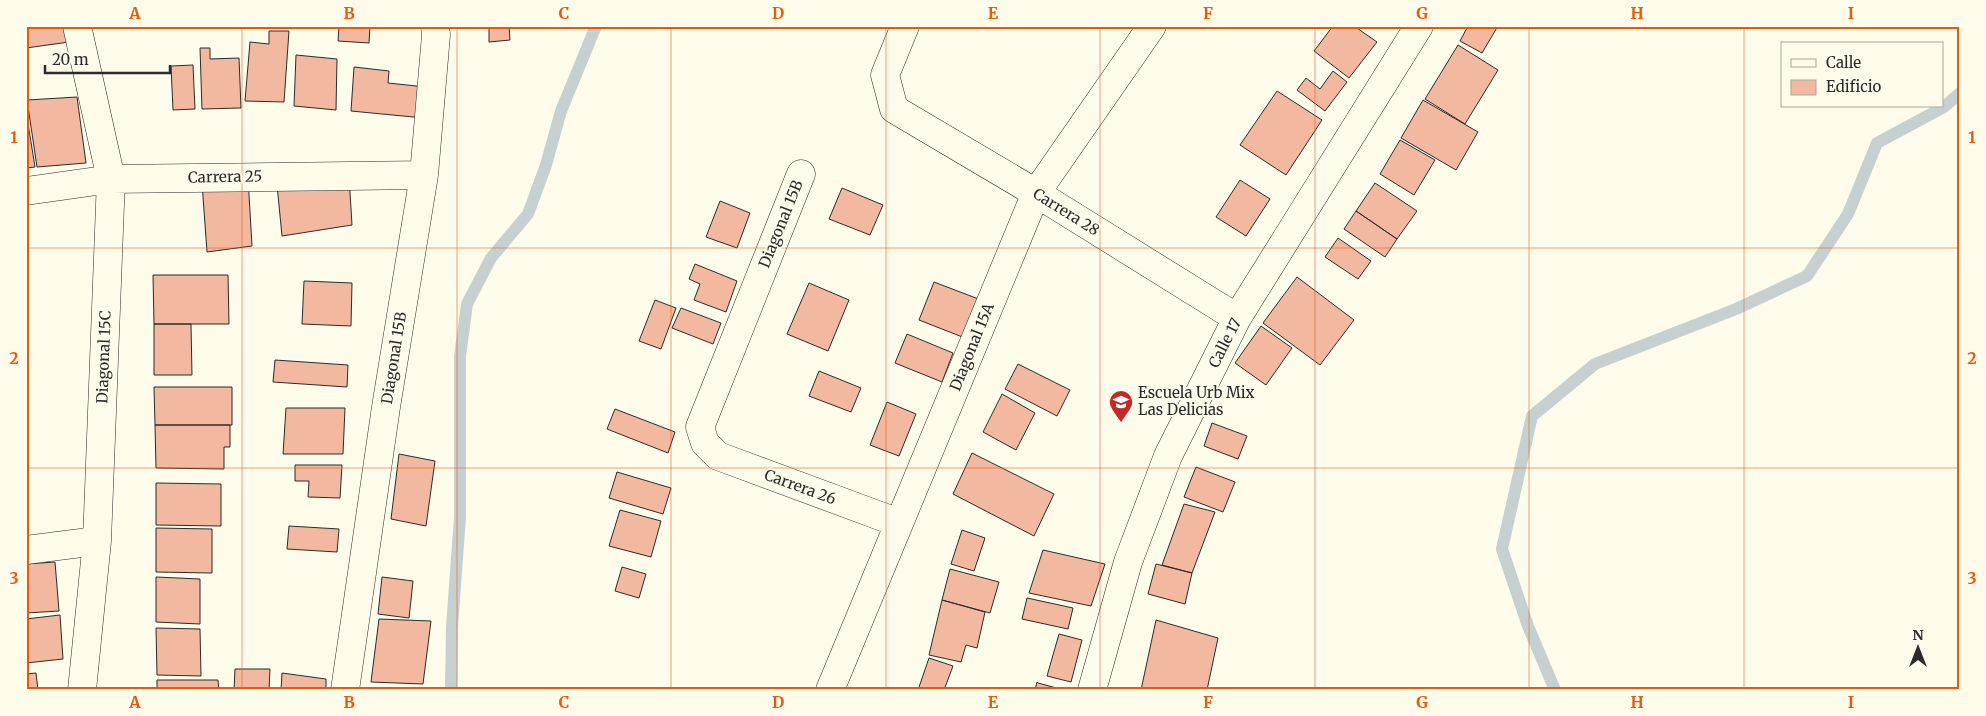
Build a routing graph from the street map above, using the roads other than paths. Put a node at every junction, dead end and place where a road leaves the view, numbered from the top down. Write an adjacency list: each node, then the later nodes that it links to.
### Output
1 (77, 26): 8 (street, Diagonal 15C)
2 (435, 26): 7 (street, Diagonal 15B)
3 (905, 26): 10 (street, Carrera 28)
4 (1152, 26): 10 (street, Diagonal 15A)
5 (1419, 26): 11 (street, Calle 17)
6 (801, 174): 12 (street, Diagonal 15B)
7 (424, 175): 8 (street, Carrera 25); 17 (street, Diagonal 15B)
8 (111, 178): 9 (street, Carrera 25); 14 (street, Diagonal 15C)
9 (26, 191)
10 (1036, 193): 11 (street, Carrera 28); 13 (street, Diagonal 15A)
11 (1237, 318): 19 (street, Calle 17)
12 (705, 443): 13 (street, Carrera 26)
13 (899, 524): 18 (street, Diagonal 15A)
14 (97, 542): 15 (street); 16 (street, Diagonal 15C)
15 (26, 550)
16 (82, 690)
17 (346, 690)
18 (830, 690)
19 (1092, 690)

